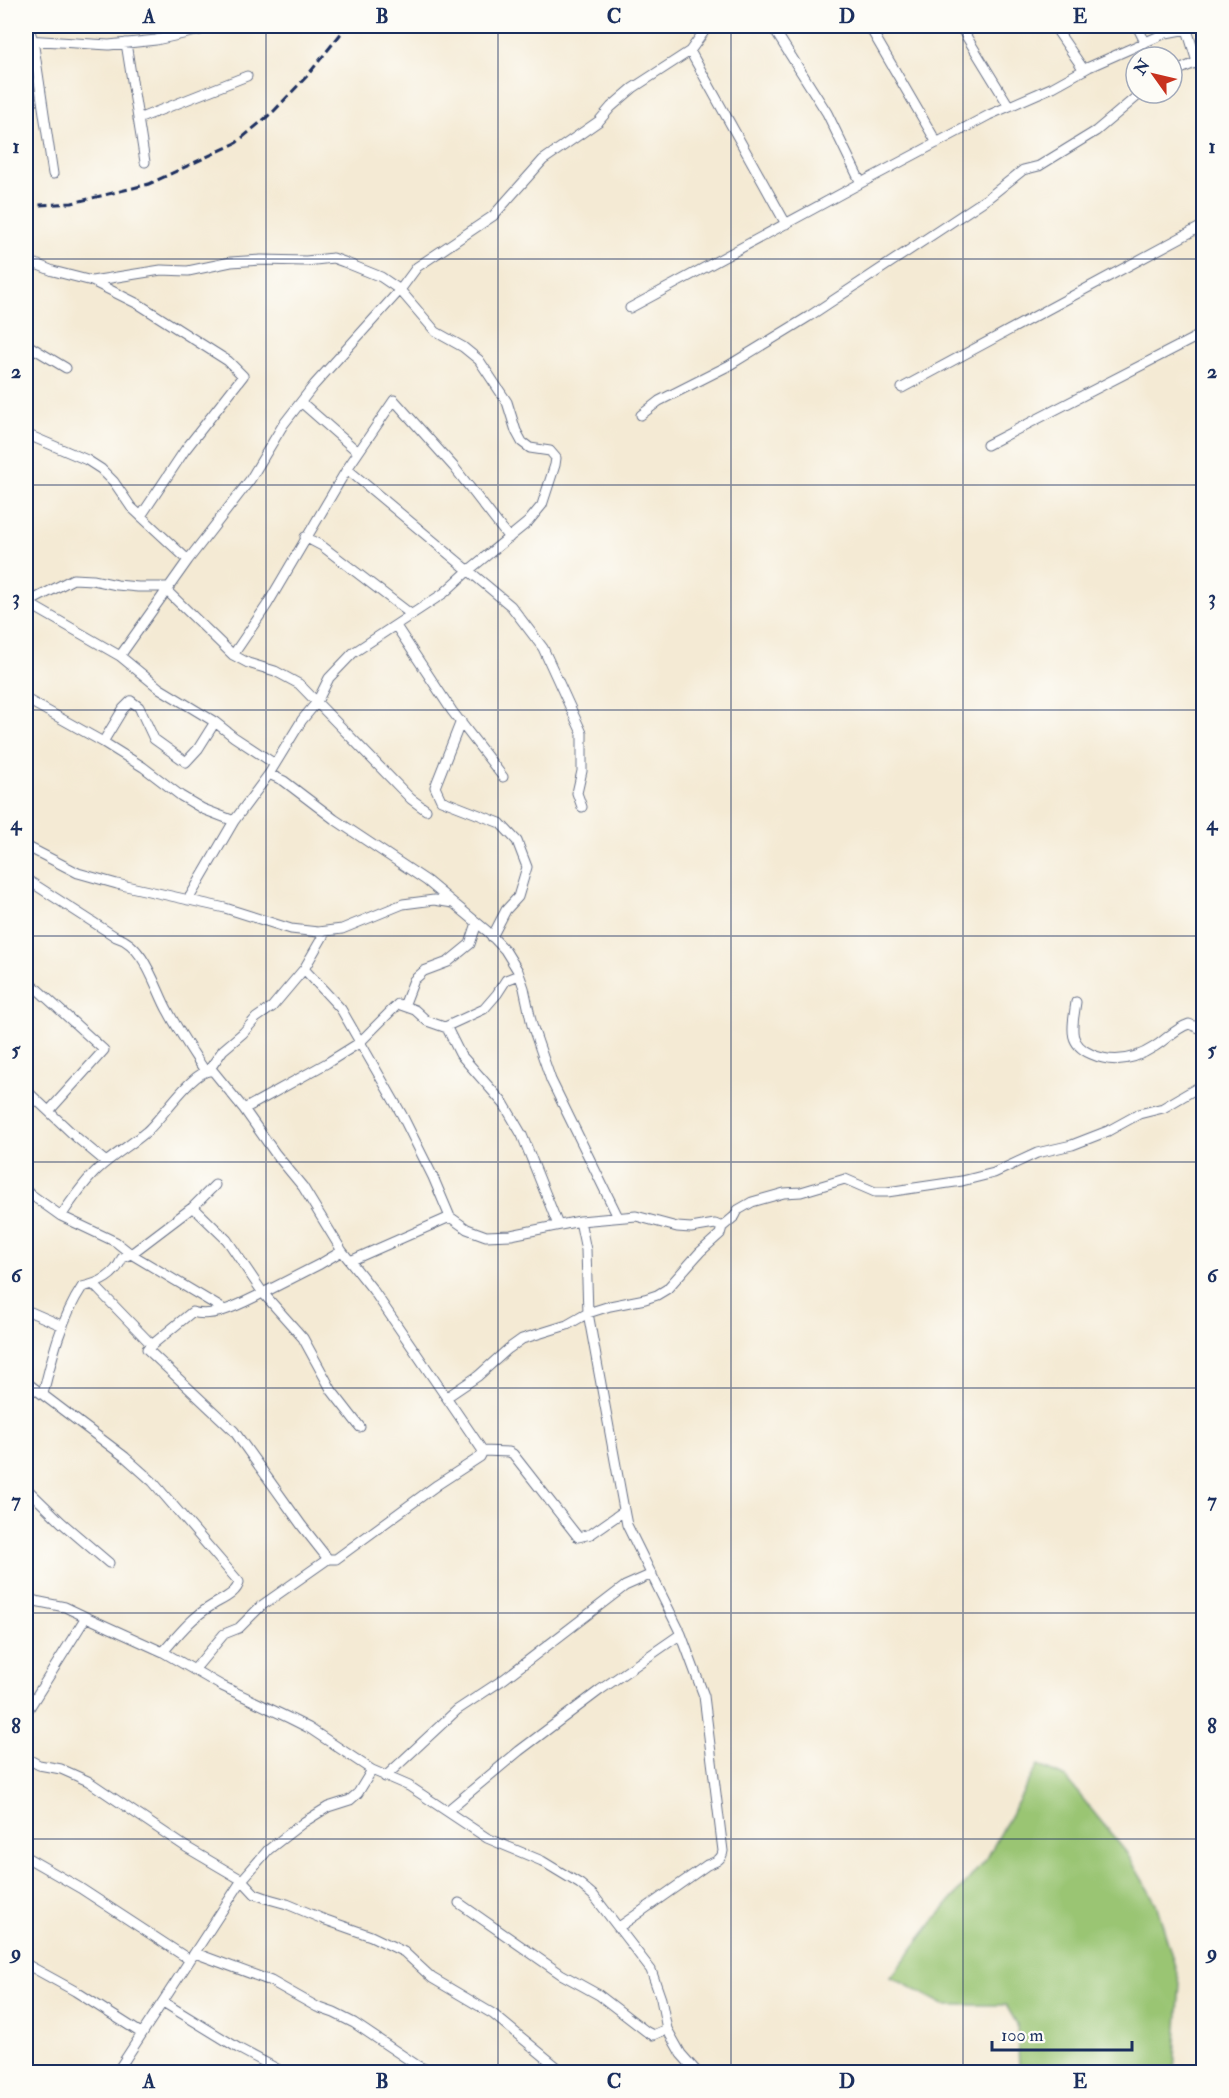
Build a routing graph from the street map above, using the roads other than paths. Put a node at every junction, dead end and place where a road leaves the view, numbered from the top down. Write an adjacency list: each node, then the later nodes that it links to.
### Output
1 (28, 26): 10 (street)
2 (708, 26): 13 (street)
3 (772, 26): 25 (street)
4 (869, 26): 22 (street)
5 (960, 26): 20 (street)
6 (1054, 26): 16 (street)
7 (1137, 26): 11 (street)
8 (1186, 27): 11 (street); 14 (street)
9 (201, 30): 12 (street)
10 (29, 40): 12 (street); 24 (street)
11 (1145, 42): 16 (street)
12 (126, 43): 21 (street)
13 (690, 51): 26 (street); 30 (street)
14 (1197, 62): 15 (street); 17 (street)
15 (1184, 68)
16 (1084, 70): 20 (street)
17 (1203, 74)
18 (246, 76): 21 (street)
19 (1127, 105): 37 (street)
20 (1009, 106): 22 (street)
21 (138, 119): 23 (street)
22 (937, 143): 25 (street)
23 (145, 162)
24 (53, 174)
25 (861, 183): 26 (street)
26 (786, 224): 31 (street)
27 (1203, 225): 35 (street)
28 (26, 260): 29 (street)
29 (92, 281): 30 (street); 42 (street)
30 (400, 290): 36 (street); 44 (street)
31 (630, 309)
32 (1203, 333): 39 (street)
33 (26, 344): 34 (street)
34 (66, 368)
35 (902, 388)
36 (301, 402): 40 (street); 45 (street)
37 (641, 415)
38 (26, 434): 42 (street)
39 (987, 445)
40 (358, 452): 41 (street); 44 (street)
41 (347, 469): 43 (street); 46 (street)
42 (141, 516): 45 (street)
43 (305, 537): 49 (street); 51 (street)
44 (509, 538): 46 (street)
45 (188, 560): 47 (street)
46 (468, 570): 49 (street); 61 (street)
47 (167, 588): 48 (street); 51 (street); 52 (street)
48 (26, 602): 52 (street)
49 (412, 615): 50 (street)
50 (396, 626): 54 (street); 56 (street)
51 (232, 655): 54 (street)
52 (120, 657): 55 (street)
53 (26, 699): 57 (street)
54 (316, 702): 58 (street); 62 (street)
55 (215, 722): 57 (street); 58 (street)
56 (460, 722): 60 (street); 70 (street)
57 (103, 742): 63 (street)
58 (275, 764): 59 (street)
59 (269, 774): 63 (street); 67 (street)
60 (503, 777)
61 (582, 807)
62 (426, 810)
63 (234, 821): 66 (street)
64 (26, 846): 66 (street)
65 (26, 879): 79 (street)
66 (188, 900): 69 (street)
67 (455, 903): 68 (street); 69 (street)
68 (477, 922): 70 (street); 75 (street)
69 (326, 932): 71 (street)
70 (492, 937): 72 (street)
71 (304, 969): 78 (street); 79 (street)
72 (519, 975): 76 (street); 90 (street)
73 (26, 979): 83 (street)
74 (1076, 1002): 77 (street)
75 (404, 1006): 76 (street); 78 (street)
76 (447, 1028): 92 (street)
77 (1203, 1030)
78 (359, 1043): 82 (street); 89 (street)
79 (207, 1071): 82 (street); 84 (street)
80 (1203, 1084): 93 (street)
81 (26, 1090): 83 (street)
82 (244, 1109): 94 (street)
83 (49, 1111): 84 (street)
84 (106, 1162): 88 (street)
85 (215, 1185): 87 (street)
86 (26, 1191): 88 (street)
87 (193, 1207): 95 (street); 98 (street)
88 (61, 1216): 95 (street)
89 (450, 1217): 92 (street); 96 (street)
90 (618, 1217): 91 (street); 93 (street)
91 (580, 1221): 92 (street); 101 (street)
92 (558, 1225)
93 (722, 1227): 101 (street)
94 (342, 1251): 96 (street); 98 (street)
95 (131, 1254): 97 (street); 99 (street)
96 (350, 1261): 106 (street)
97 (93, 1284): 102 (street); 103 (street)
98 (263, 1293): 99 (street); 107 (street)
99 (223, 1309): 103 (street)
100 (26, 1310): 102 (street)
101 (588, 1313): 106 (street); 110 (street)
102 (63, 1326): 105 (street)
103 (152, 1345): 111 (street)
104 (26, 1382): 105 (street)
105 (43, 1394): 117 (street)
106 (447, 1397): 108 (street)
107 (360, 1427)
108 (483, 1451): 110 (street); 111 (street)
109 (26, 1488): 112 (street)
110 (624, 1511): 113 (street)
111 (328, 1559): 118 (street)
112 (109, 1563)
113 (652, 1574): 116 (street); 122 (street)
114 (26, 1595): 115 (street)
115 (86, 1617): 117 (street); 119 (street)
116 (681, 1634): 123 (street); 127 (street)
117 (163, 1652): 118 (street)
118 (194, 1670): 121 (street)
119 (26, 1713)
120 (26, 1758): 125 (street)
121 (372, 1770): 122 (street); 125 (street)
122 (385, 1777): 123 (street)
123 (447, 1811): 127 (street)
124 (26, 1857): 128 (street)
125 (242, 1880): 128 (street); 138 (street)
126 (459, 1903): 131 (street)
127 (619, 1927): 131 (street)
128 (193, 1956): 130 (street); 137 (street)
129 (26, 1964): 132 (street)
130 (163, 2002): 132 (street); 136 (street)
131 (667, 2030): 139 (street)
132 (141, 2033): 135 (street)
133 (26, 2069): 134 (street)
134 (31, 2073)
135 (117, 2073)
136 (284, 2073)
137 (432, 2073)
138 (563, 2073)
139 (697, 2073)

